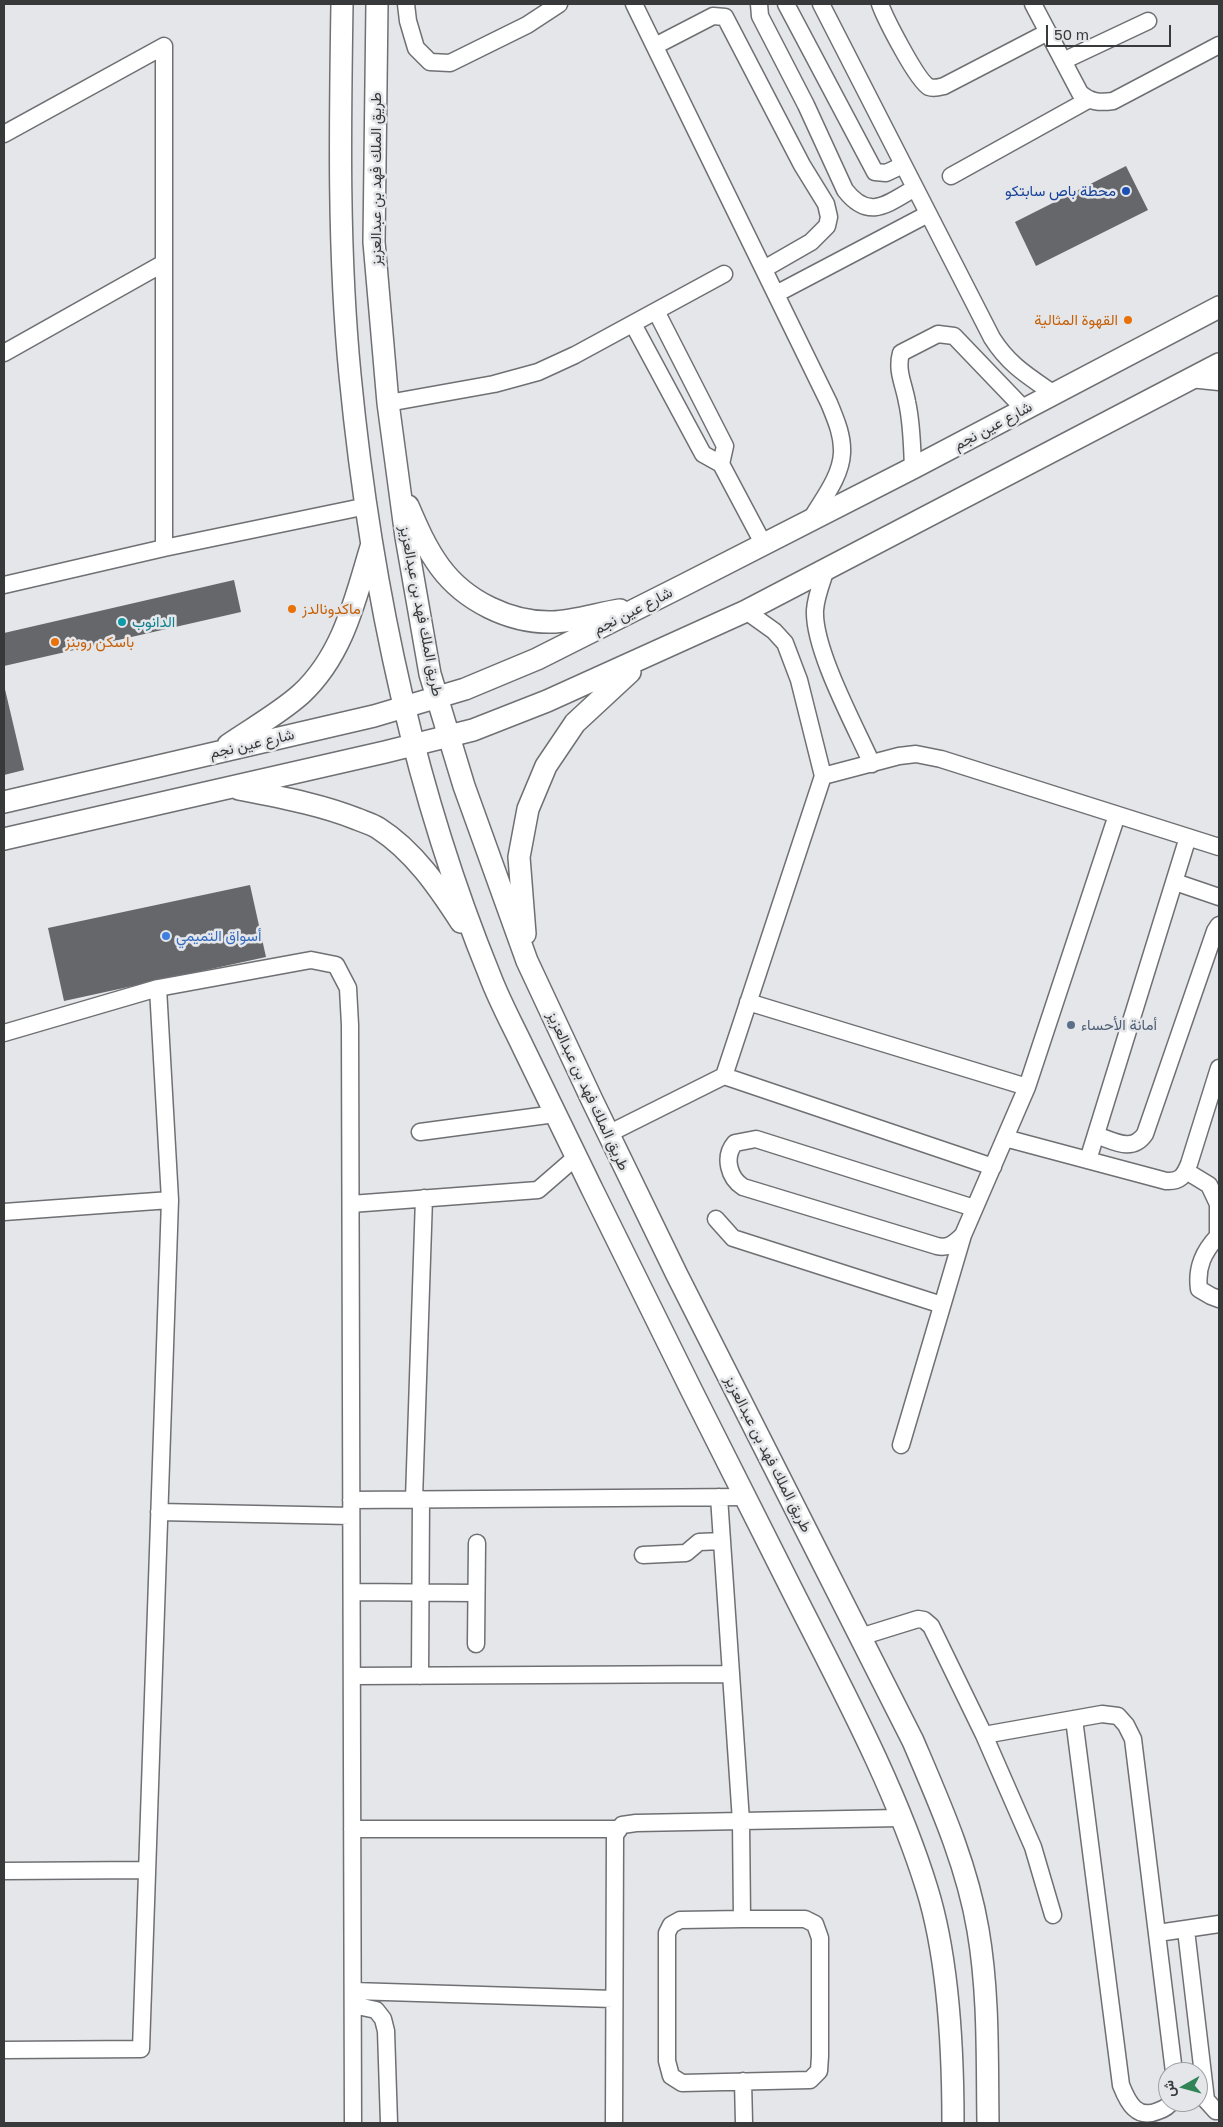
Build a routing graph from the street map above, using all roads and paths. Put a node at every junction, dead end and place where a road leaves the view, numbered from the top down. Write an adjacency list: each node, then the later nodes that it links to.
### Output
1 (342, 4): 43 (main road)
2 (377, 4): 36 (main road, طريق الملك فهد بن عبدالعزيز)
3 (406, 4): 4 (street)
4 (559, 4)
5 (634, 4): 14 (street)
6 (760, 4): 20 (street)
7 (786, 4): 18 (street)
8 (821, 4): 18 (street)
9 (880, 4): 12 (street)
10 (1033, 4): 12 (street)
11 (1148, 21): 15 (street)
12 (1048, 32): 15 (street)
13 (1219, 45): 16 (street)
14 (655, 46): 23 (street); 23 (street)
15 (1063, 61): 16 (street)
16 (1088, 100): 19 (street)
17 (4, 134): 22 (street)
18 (903, 165): 20 (street)
19 (951, 176)
20 (915, 188): 21 (street)
21 (928, 214): 25 (street); 35 (street)
22 (164, 263): 29 (street); 47 (street)
23 (764, 269): 25 (street)
24 (724, 274): 27 (street)
25 (776, 294): 44 (street)
26 (1219, 307): 35 (main road, شارع عين نجم)
27 (656, 311): 28 (street); 31 (street)
28 (632, 324): 32 (street); 36 (street)
29 (4, 353)
30 (1219, 364): 33 (main road)
31 (684, 365): 32 (street); 37 (street)
32 (662, 377): 39 (street)
33 (1190, 380): 34 (street); 48 (main road)
34 (1219, 382)
35 (1054, 394): 38 (main road, شارع عين نجم)
36 (388, 403): 42 (main road, طريق الملك فهد بن عبدالعزيز)
37 (706, 408): 39 (street); 40 (street)
38 (1024, 410): 41 (main road, شارع عين نجم); 41 (street)
39 (685, 420): 40 (street)
40 (721, 464): 46 (street)
41 (913, 468): 44 (main road, شارع عين نجم)
42 (400, 490): 50 (main road); 53 (main road, طريق الملك فهد بن عبدالعزيز)
43 (367, 506): 45 (main road); 47 (street)
44 (810, 520): 46 (main road, شارع عين نجم)
45 (372, 544): 54 (main road); 57 (main road)
46 (764, 545): 50 (main road, شارع عين نجم)
47 (164, 548): 49 (street)
48 (826, 569): 51 (main road); 58 (street)
49 (4, 585)
50 (644, 605): 53 (main road, شارع عين نجم)
51 (746, 611): 52 (main road); 59 (street)
52 (648, 656): 55 (main road); 70 (main road)
53 (438, 698): 54 (main road, شارع عين نجم); 55 (main road, طريق الملك فهد بن عبدالعزيز)
54 (405, 707): 56 (main road); 57 (main road, شارع عين نجم)
55 (449, 736): 56 (main road); 70 (main road, طريق الملك فهد بن عبدالعزيز)
56 (414, 745): 60 (main road); 69 (main road)
57 (216, 752): 61 (main road, شارع عين نجم)
58 (872, 764): 59 (street); 62 (street)
59 (823, 776): 72 (street)
60 (231, 787): 64 (main road); 69 (main road)
61 (4, 802)
62 (1117, 815): 63 (street); 76 (street)
63 (1188, 837): 65 (street); 66 (street)
64 (4, 839)
65 (1219, 847)
66 (1175, 882): 67 (street); 80 (street)
67 (1219, 897)
68 (1219, 925): 80 (street)
69 (481, 953): 77 (main road)
70 (527, 962): 79 (main road, طريق الملك فهد بن عبدالعزيز)
71 (158, 988): 73 (street); 87 (street); 88 (street)
72 (748, 1002): 75 (street); 76 (street)
73 (4, 1033)
74 (1219, 1068): 85 (street)
75 (724, 1076): 79 (street); 84 (street)
76 (1027, 1087): 81 (street)
77 (555, 1114): 78 (street); 82 (main road)
78 (420, 1132)
79 (608, 1134): 108 (main road, طريق الملك فهد بن عبدالعزيز)
80 (1096, 1135): 83 (street)
81 (1005, 1138): 83 (street); 84 (street)
82 (576, 1157): 86 (street); 98 (main road)
83 (1088, 1160): 85 (street)
84 (992, 1166): 89 (street)
85 (1186, 1171): 93 (street)
86 (424, 1198): 88 (street); 99 (street)
87 (170, 1200): 90 (street); 101 (street)
88 (351, 1204): 100 (street)
89 (974, 1208): 92 (street); 92 (street)
90 (4, 1212)
91 (716, 1219): 95 (street)
92 (963, 1235): 95 (street)
93 (1219, 1236): 94 (street)
94 (1219, 1299)
95 (942, 1305): 96 (street)
96 (901, 1445)
97 (719, 1497): 98 (street); 99 (street); 102 (street)
98 (745, 1497): 115 (main road)
99 (417, 1499): 100 (street); 106 (street)
100 (351, 1508): 101 (street); 105 (street)
101 (159, 1512): 119 (street)
102 (722, 1541): 104 (street); 110 (street)
103 (477, 1543): 107 (street)
104 (643, 1555)
105 (352, 1592): 106 (street); 111 (street)
106 (421, 1592): 107 (street); 112 (street)
107 (475, 1593): 109 (street)
108 (860, 1637): 114 (street); 135 (main road, طريق الملك فهد بن عبدالعزيز)
109 (476, 1644)
110 (731, 1674): 112 (street); 116 (street)
111 (352, 1676): 112 (street); 117 (street)
112 (420, 1676)
113 (1074, 1719): 114 (street); 125 (street); 133 (street)
114 (984, 1735): 121 (street)
115 (900, 1818): 116 (street); 140 (main road)
116 (741, 1821): 118 (street); 122 (street)
117 (352, 1829): 118 (street); 126 (street)
118 (619, 1829): 127 (street)
119 (147, 1870): 120 (street); 130 (street)
120 (4, 1871)
121 (1053, 1915)
122 (742, 1920): 132 (street); 132 (street)
123 (1219, 1924): 124 (street)
124 (1186, 1930): 125 (street); 128 (street)
125 (1158, 1933): 129 (street)
126 (353, 1998): 127 (street); 136 (street); 137 (street)
127 (613, 1999): 138 (street)
128 (1198, 2034): 129 (street); 134 (street)
129 (1170, 2038): 131 (street)
130 (4, 2050)
131 (1173, 2062)
132 (743, 2081): 139 (street)
133 (1158, 2111)
134 (1219, 2111)
135 (990, 2121)
136 (353, 2123)
137 (389, 2123)
138 (614, 2123)
139 (744, 2123)
140 (953, 2123)

